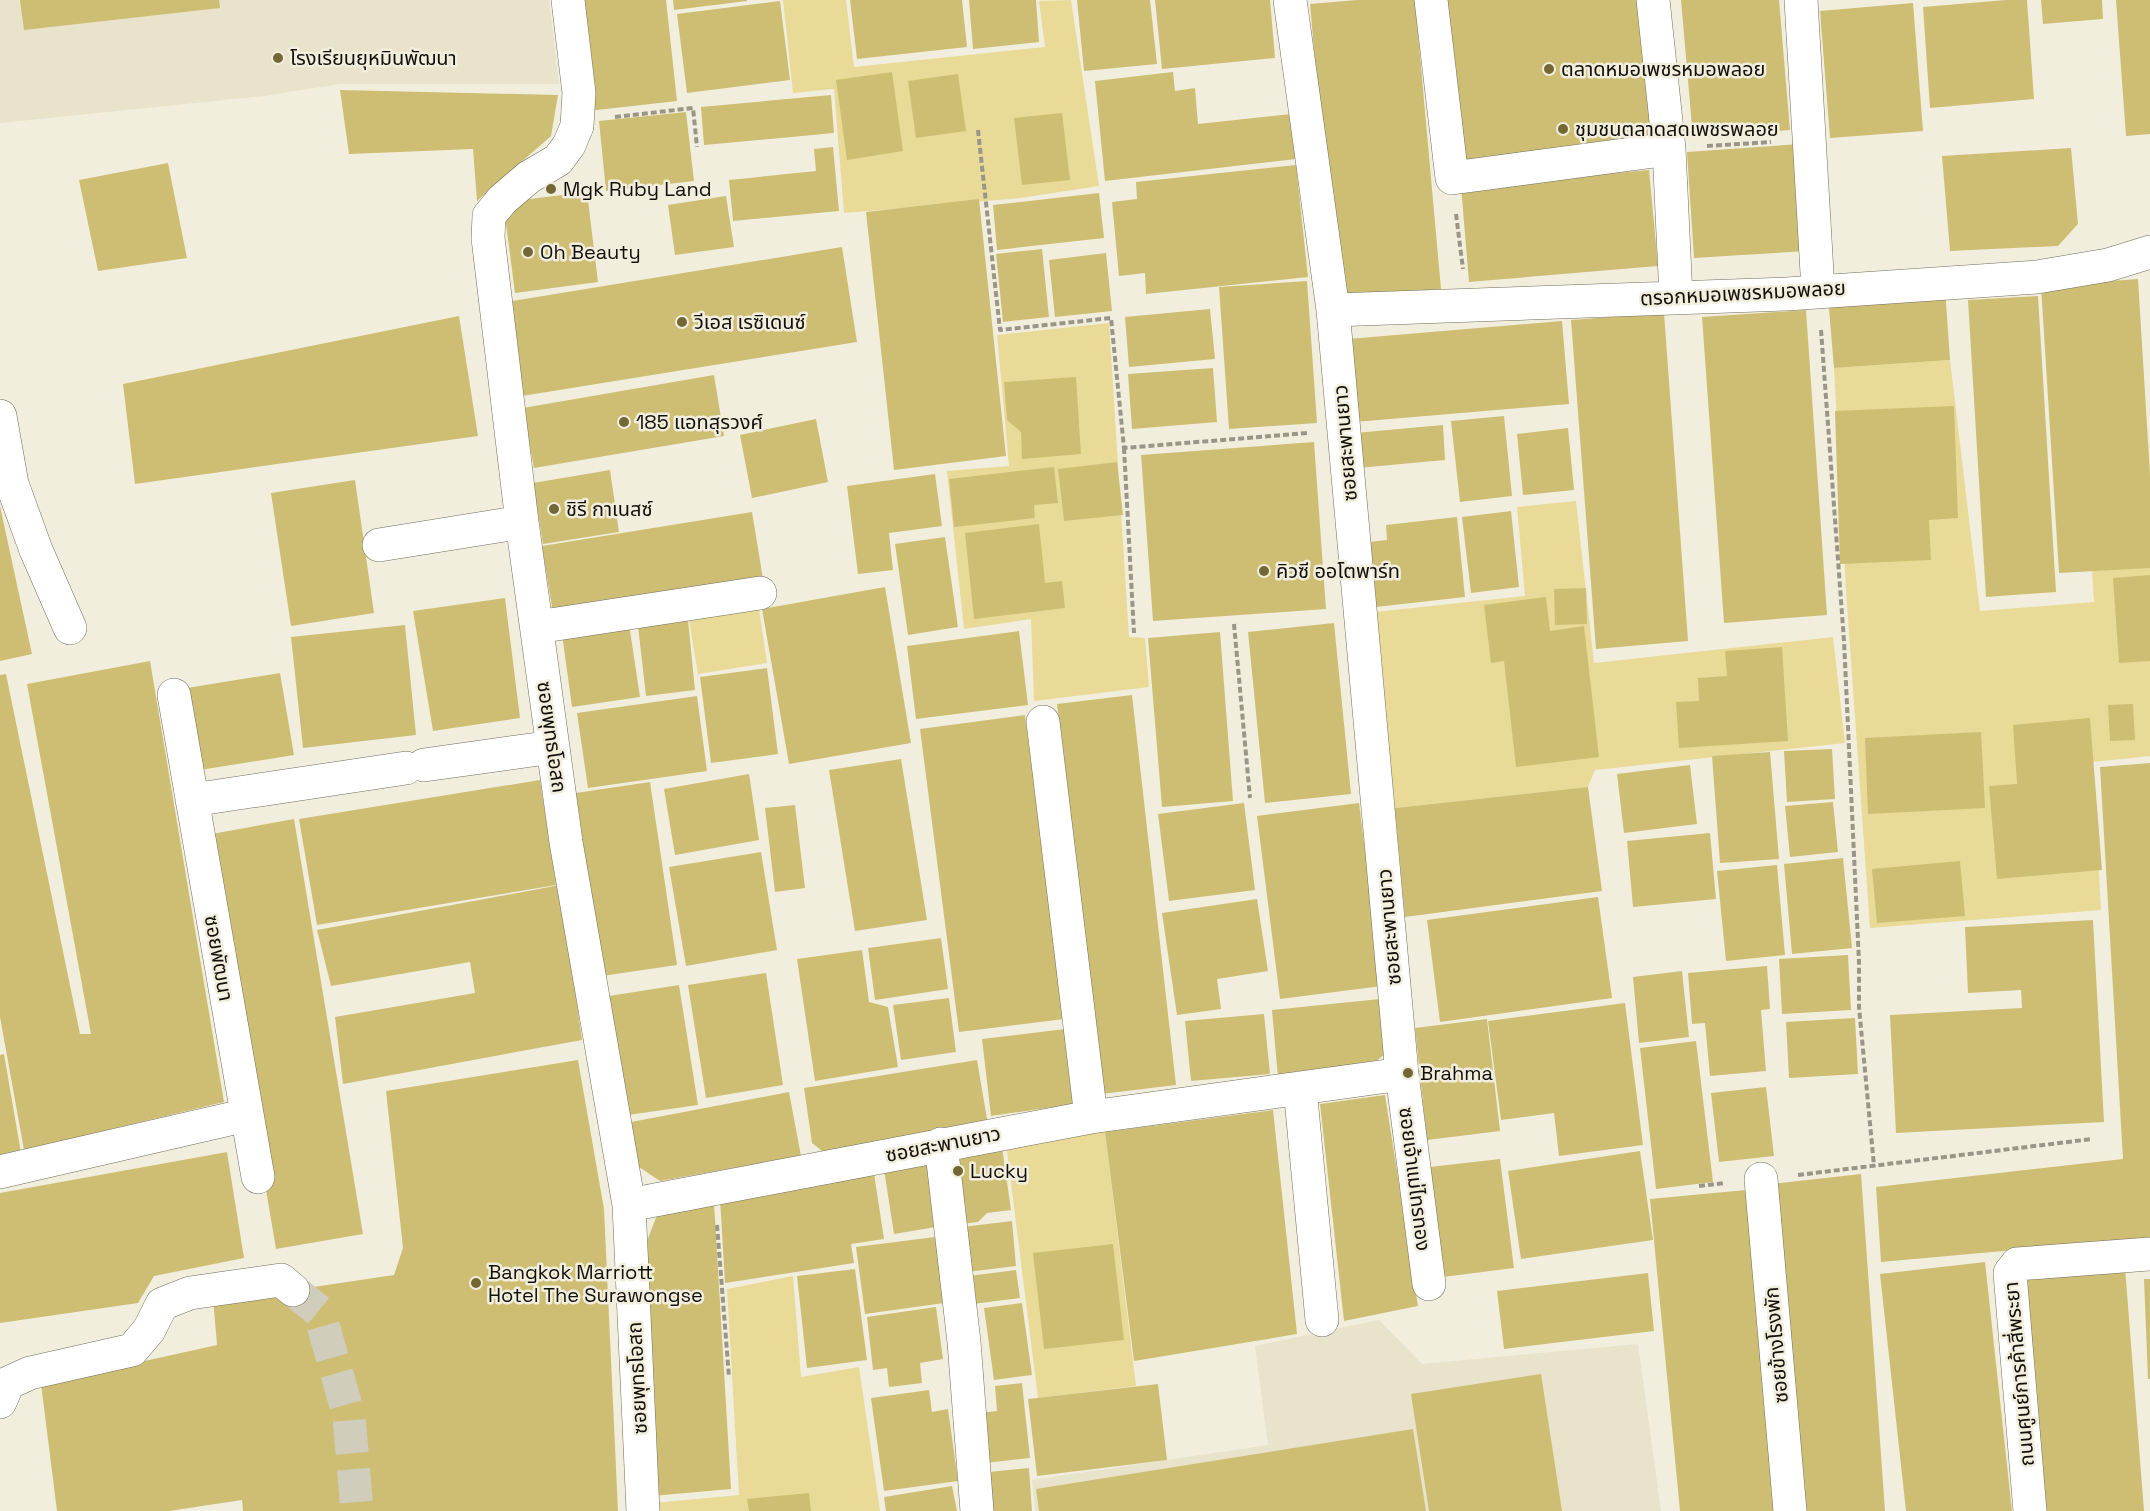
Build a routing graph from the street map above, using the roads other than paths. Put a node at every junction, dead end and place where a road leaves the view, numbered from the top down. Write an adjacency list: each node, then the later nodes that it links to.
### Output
1 (568, 0): 12 (street, ซอยพุทธโอสถ)
2 (1290, 0): 10 (street, ซอยสะพานยาว)
3 (1431, 0): 6 (street)
4 (1653, 0): 6 (street)
5 (1802, 0): 8 (street)
6 (1669, 149): 9 (street)
7 (2150, 252): 8 (street, ตรอกหมอเพชรหมอพลอย)
8 (1818, 290): 9 (street, ตรอกหมอเพชรหมอพลอย)
9 (1676, 297): 10 (street, ตรอกหมอเพชรหมอพลอย)
10 (1333, 310): 21 (street, ซอยสะพานยาว)
11 (0, 416): 16 (street)
12 (522, 522): 13 (street); 15 (street, ซอยพุทธโอสถ)
13 (379, 545)
14 (760, 593): 15 (street)
15 (537, 627): 19 (street, ซอยพุทธโอสถ)
16 (70, 628)
17 (174, 695): 20 (street, ซอยพัฒนา)
18 (1043, 722): 24 (street)
19 (553, 747): 20 (street); 29 (street, ซอยพุทธโอสถ)
20 (192, 800): 23 (street, ซอยพัฒนา)
21 (1402, 1074): 22 (street, ซอยสะพานยาว); 31 (street, ซอยเจ้าแม่ไทรทอง)
22 (1300, 1088): 24 (street, ซอยสะพานยาว); 33 (street)
23 (247, 1115): 26 (street); 27 (street, ซอยพัฒนา)
24 (1091, 1118): 25 (street, ซอยสะพานยาว)
25 (941, 1144): 29 (street, ซอยสะพานยาว); 36 (street)
26 (0, 1172)
27 (258, 1177)
28 (1761, 1179): 37 (street, ซอยข้างโรงพัก)
29 (629, 1205): 35 (street, ซอยพุทธโอสถ)
30 (2150, 1254): 38 (street, ถนนศูนย์การค้าสี่พระยา)
31 (1429, 1284)
32 (293, 1290): 34 (street)
33 (1322, 1320)
34 (0, 1402)
35 (643, 1511)
36 (977, 1511)
37 (1790, 1511)
38 (2030, 1511)

